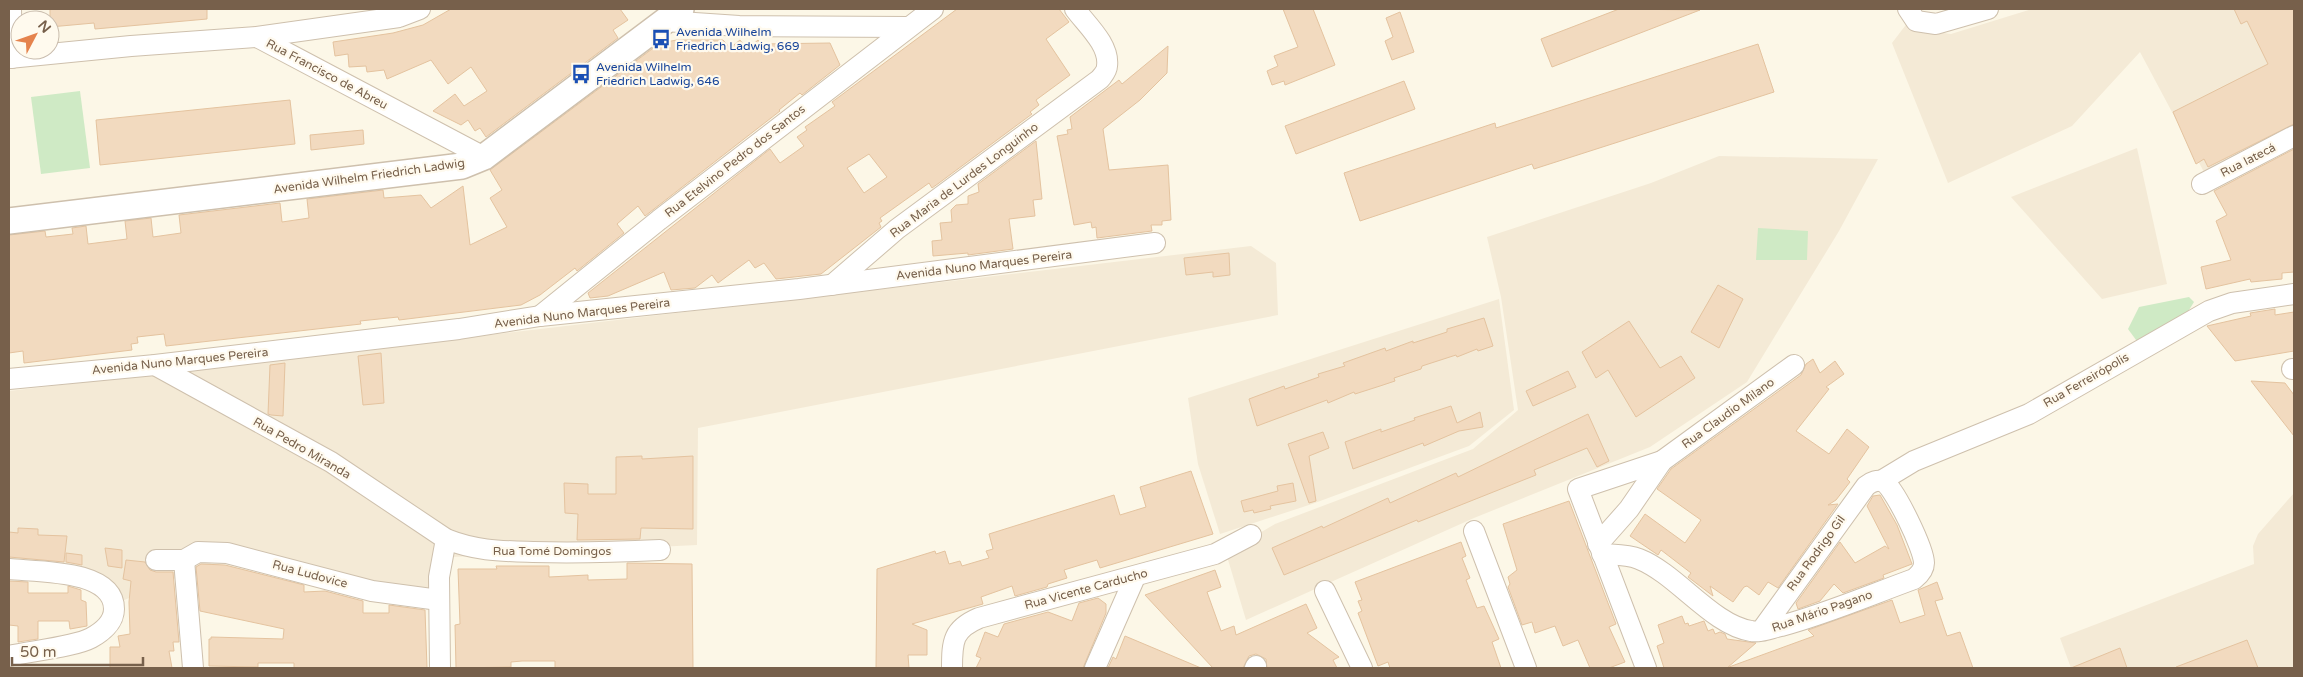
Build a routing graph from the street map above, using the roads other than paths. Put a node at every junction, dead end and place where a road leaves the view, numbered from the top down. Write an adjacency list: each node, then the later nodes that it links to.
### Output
1 (420, 9): 8 (street)
2 (932, 9): 7 (street, Rua Etelvino Pedro dos Santos)
3 (1075, 9): 15 (street, Rua Maria de Lurdes Longuinho)
4 (1988, 9): 6 (street)
5 (673, 15): 7 (street); 11 (street, Avenida Wilhelm Friedrich Ladwig)
6 (1912, 15)
7 (908, 27): 17 (street, Rua Etelvino Pedro dos Santos)
8 (257, 37): 9 (street, Rua Francisco de Abreu); 11 (street, Rua Francisco de Abreu)
9 (60, 53)
10 (2294, 136): 12 (street, Rua Iatecá)
11 (484, 157): 13 (street, Avenida Wilhelm Friedrich Ladwig)
12 (2202, 184)
13 (9, 221)
14 (1154, 243): 15 (street, Avenida Nuno Marques Pereira)
15 (832, 285): 17 (street, Avenida Nuno Marques Pereira)
16 (2294, 294): 22 (street, Rua Ferreirópolis)
17 (540, 316): 18 (street, Avenida Nuno Marques Pereira)
18 (154, 365): 20 (street, Avenida Nuno Marques Pereira); 25 (street, Rua Pedro Miranda)
19 (1794, 365): 21 (street, Rua Claudio Milano)
20 (9, 378)
21 (1662, 461): 26 (street, Rua Claudio Milano); 26 (street, Rua Claudio Milano)
22 (1878, 481): 34 (street, Rua Rodrigo Gil); 34 (street, Rua Mário Pagano)
23 (1474, 531): 41 (street)
24 (1251, 535): 31 (street, Rua Vicente Carducho)
25 (446, 539): 27 (street, Rua Tomé Domingos); 33 (street)
26 (1600, 549): 34 (street, Rua Mário Pagano); 42 (street, Rua Claudio Milano)
27 (660, 550)
28 (156, 560): 29 (street, Rua Ludovice)
29 (184, 560): 33 (street, Rua Ludovice); 36 (street)
30 (9, 569): 35 (street)
31 (1135, 577): 38 (street, Rua Vicente Carducho); 39 (street)
32 (1325, 592): 40 (street)
33 (439, 600): 37 (street)
34 (1761, 631)
35 (9, 656)
36 (193, 668)
37 (440, 668)
38 (952, 668)
39 (1095, 668)
40 (1362, 668)
41 (1526, 668)
42 (1646, 668)

